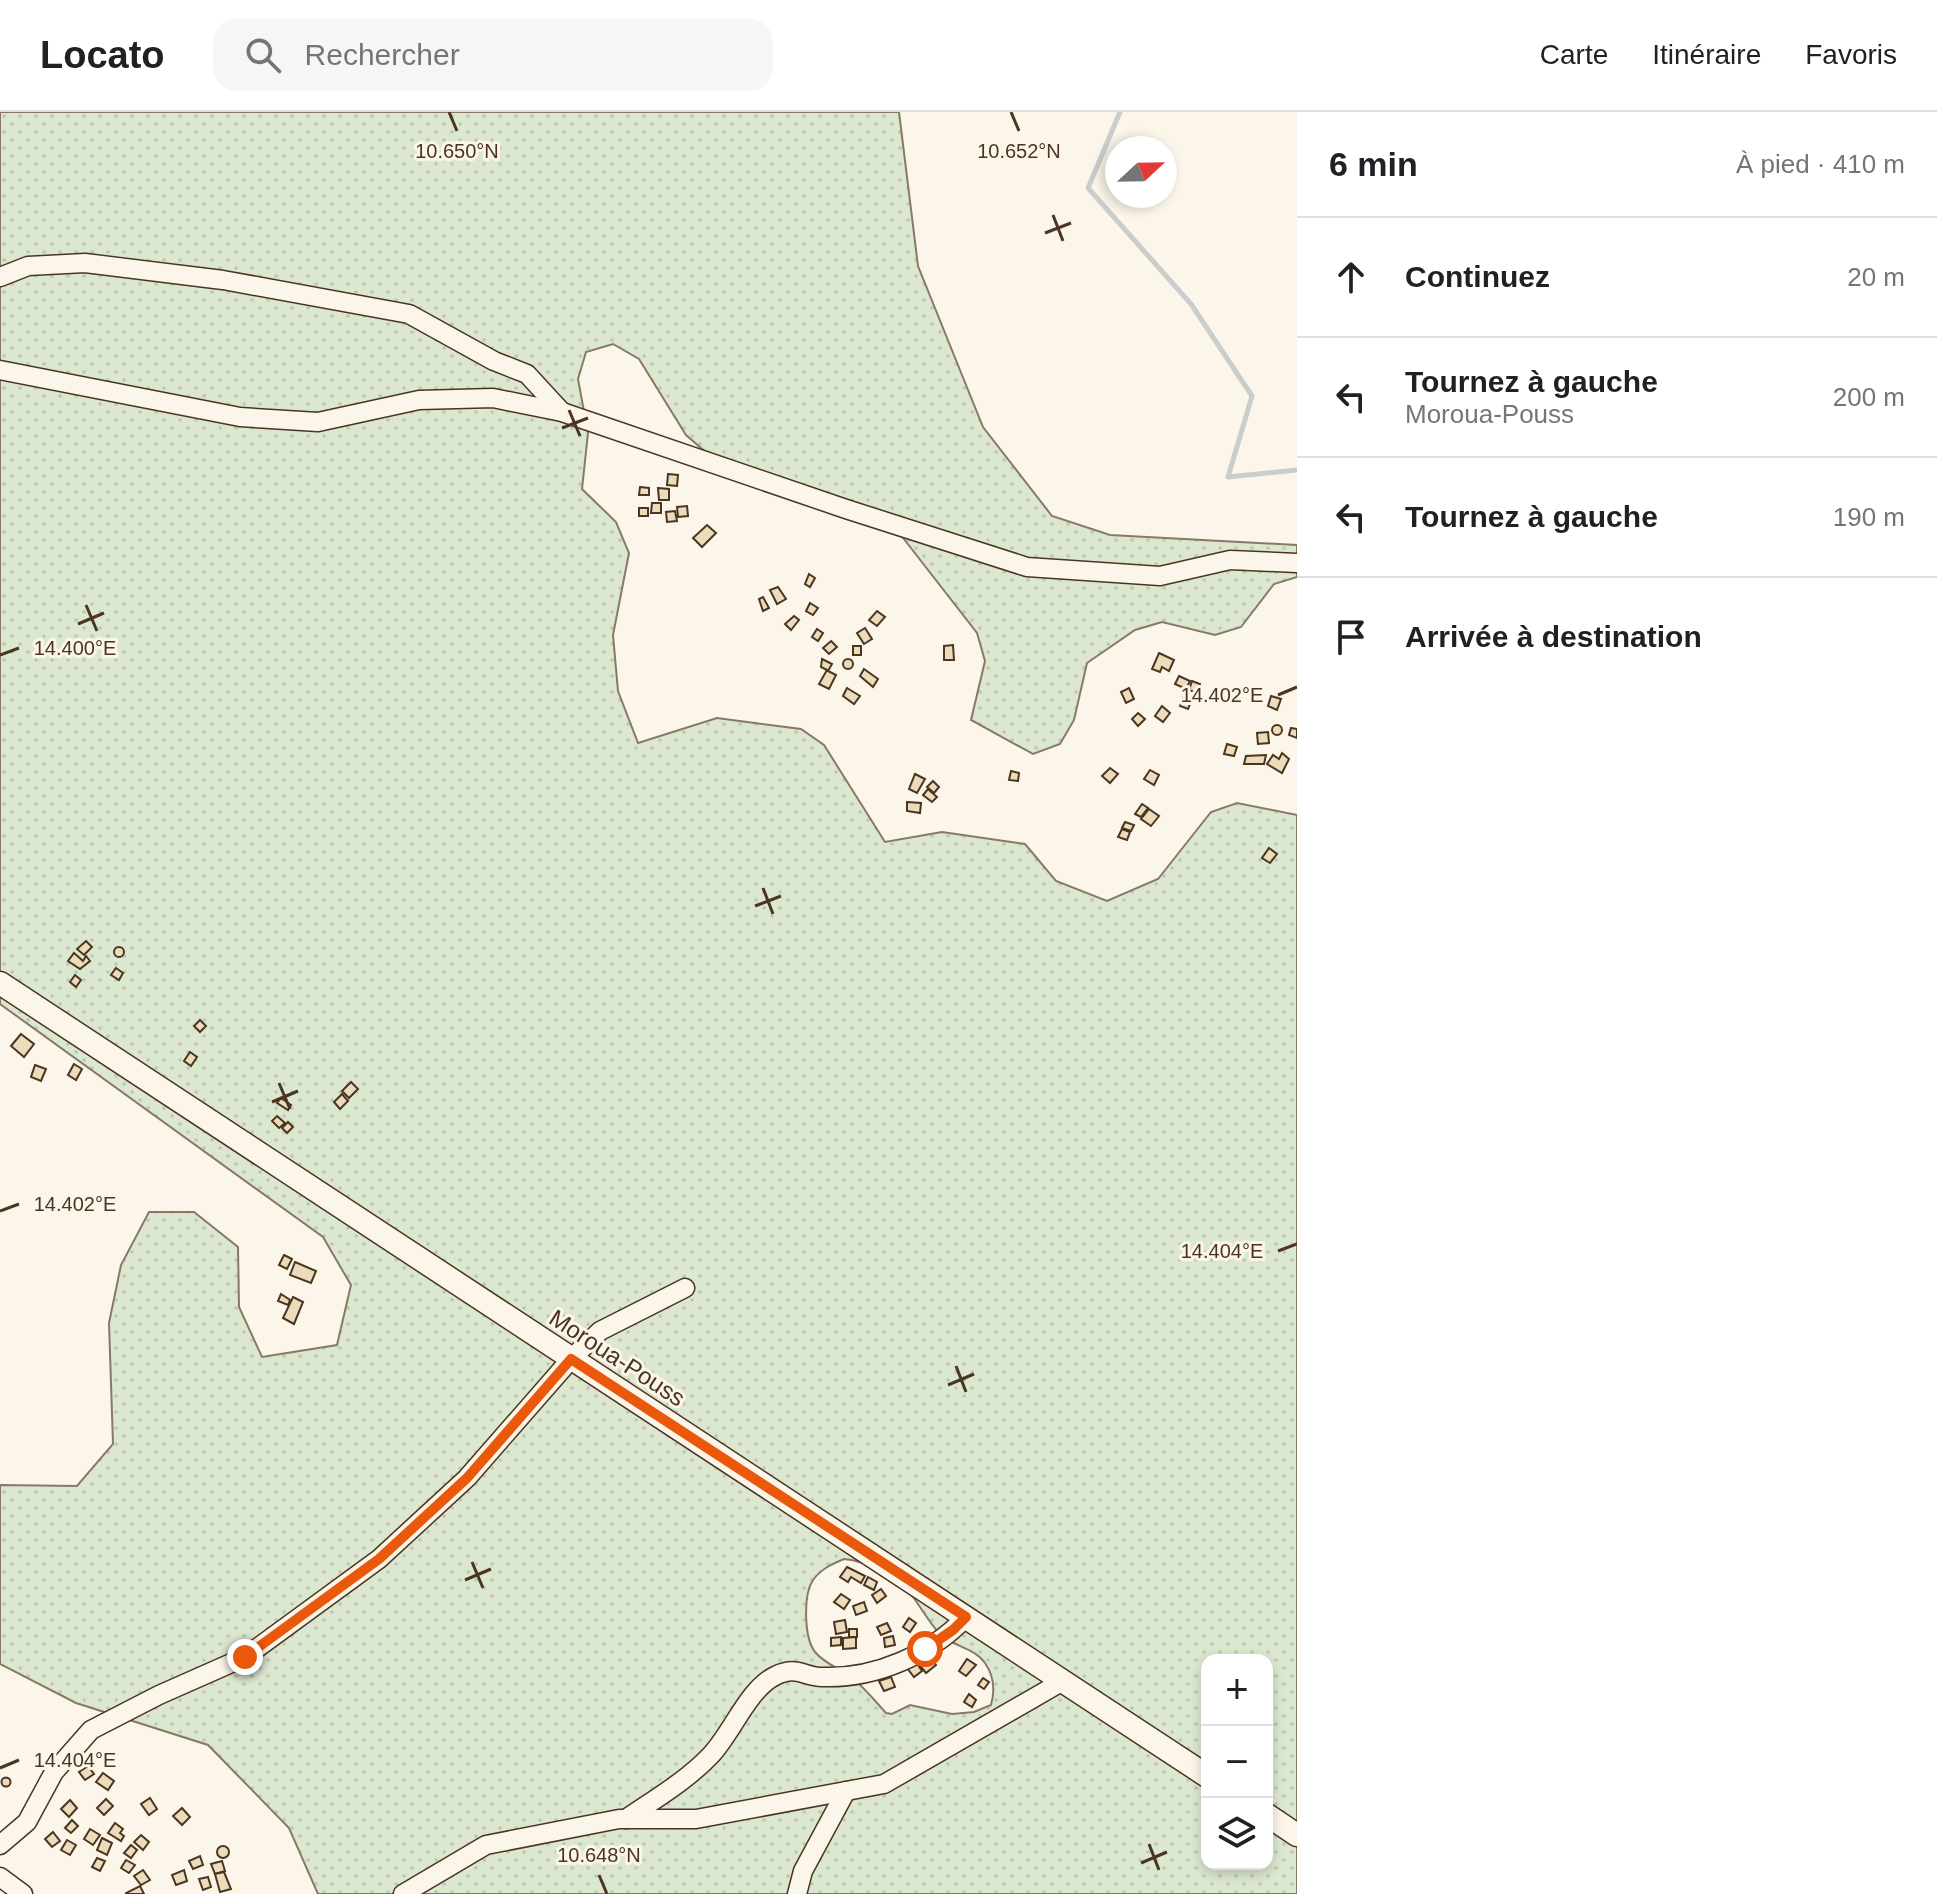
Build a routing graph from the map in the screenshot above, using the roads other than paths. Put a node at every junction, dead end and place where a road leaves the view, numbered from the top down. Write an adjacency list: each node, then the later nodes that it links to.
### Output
1 (0, 277): 3 (street)
2 (0, 370): 3 (street)
3 (562, 412): 4 (street)
4 (1297, 563)
5 (0, 983): 7 (main road, Moroua-Pouss)
6 (685, 1288): 7 (street)
7 (571, 1359): 8 (main road, Moroua-Pouss); 15 (street)
8 (966, 1617): 9 (main road, Moroua-Pouss); 12 (street)
9 (1063, 1681): 10 (main road, Moroua-Pouss); 11 (street)
10 (1201, 1772)
11 (846, 1791): 12 (street); 19 (street)
12 (626, 1819): 18 (street)
13 (1273, 1819): 14 (main road)
14 (1297, 1835)
15 (0, 1845)
16 (0, 1877): 17 (street)
17 (23, 1894)
18 (403, 1894)
19 (797, 1894)

